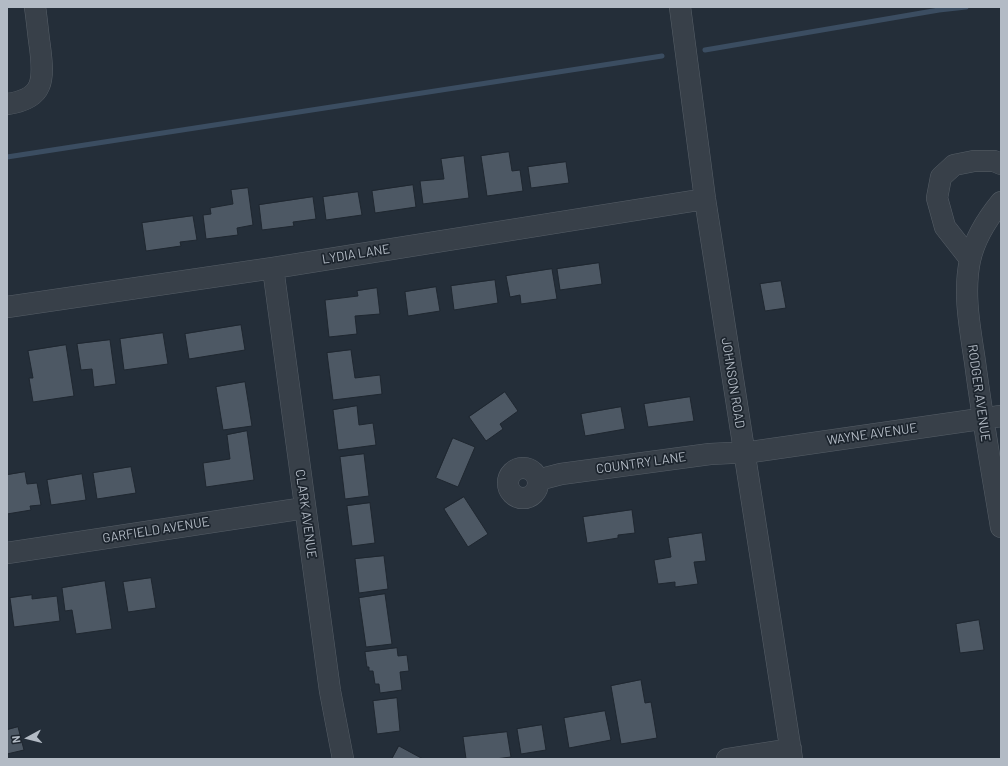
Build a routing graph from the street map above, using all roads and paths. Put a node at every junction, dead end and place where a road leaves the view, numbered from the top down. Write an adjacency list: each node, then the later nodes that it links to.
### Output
1 (35, 7): 3 (street)
2 (680, 7): 5 (street, JOHNSON ROAD)
3 (7, 104)
4 (1001, 164): 7 (street)
5 (705, 199): 8 (street, LYDIA LANE); 11 (street, JOHNSON ROAD)
6 (1001, 202): 7 (street, RODGER AVENUE)
7 (970, 259): 10 (street, RODGER AVENUE)
8 (273, 268): 9 (street, LYDIA LANE); 13 (street, CLARK AVENUE)
9 (7, 307)
10 (992, 417): 11 (street, WAYNE AVENUE); 14 (street, RODGER AVENUE)
11 (743, 452): 12 (street, COUNTRY LANE); 16 (street, JOHNSON ROAD)
12 (538, 480)
13 (305, 508): 15 (street, GARFIELD AVENUE); 17 (street, CLARK AVENUE)
14 (1001, 527)
15 (7, 553)
16 (792, 754): 18 (street)
17 (343, 759)
18 (727, 759)

